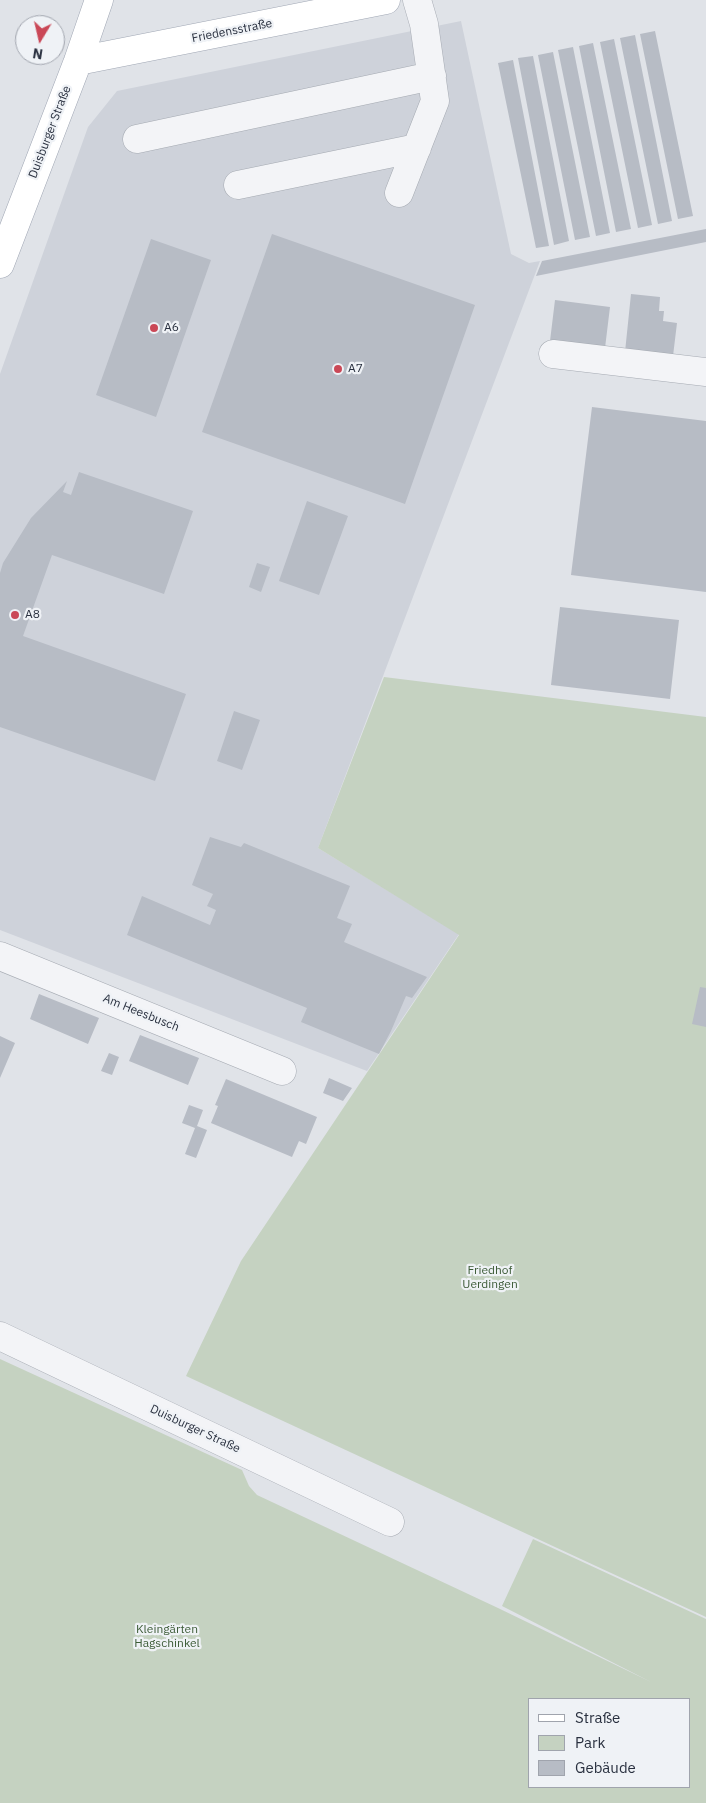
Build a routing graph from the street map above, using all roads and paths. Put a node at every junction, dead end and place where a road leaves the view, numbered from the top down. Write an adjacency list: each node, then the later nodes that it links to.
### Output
1 (99, 0): 4 (main road, Duisburger Straße)
2 (386, 0): 4 (main road, Friedensstraße)
3 (417, 0): 5 (street)
4 (78, 61): 10 (main road, Duisburger Straße)
5 (432, 76): 6 (street); 7 (street)
6 (137, 139)
7 (417, 148): 8 (street); 9 (street)
8 (238, 186)
9 (400, 193)
10 (0, 264)
11 (553, 354): 12 (street)
12 (706, 372)
13 (0, 956): 14 (street, Am Heesbusch)
14 (282, 1071)
15 (0, 1336): 16 (street, Duisburger Straße)
16 (390, 1522)

